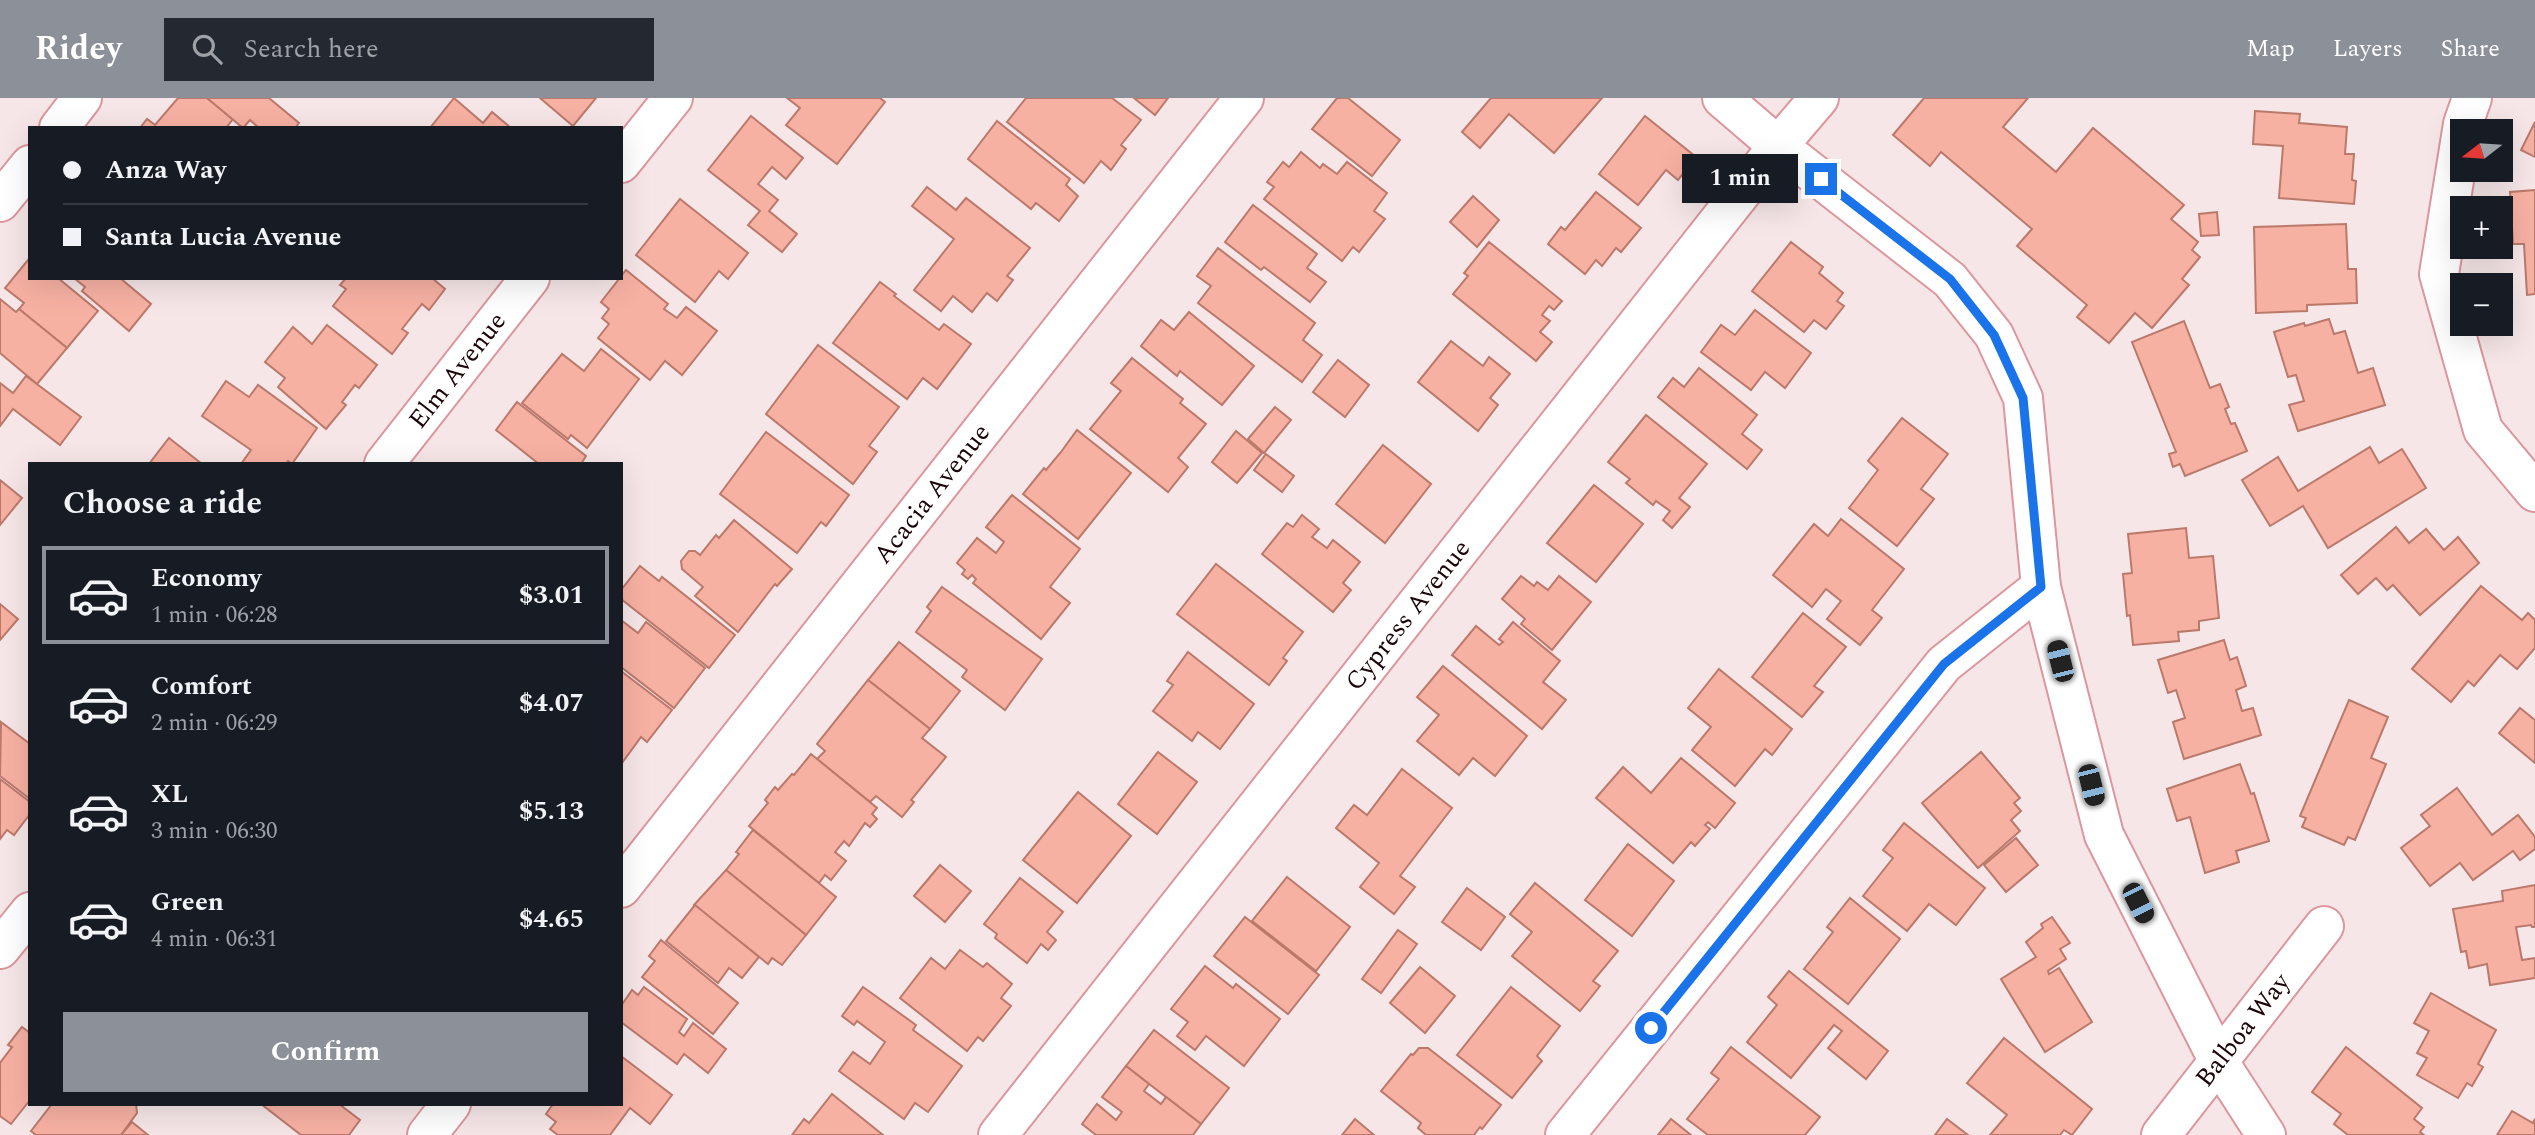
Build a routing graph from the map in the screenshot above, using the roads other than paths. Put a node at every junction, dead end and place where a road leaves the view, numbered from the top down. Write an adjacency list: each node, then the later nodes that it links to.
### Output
1 (82, 98): 7 (street)
2 (673, 98): 9 (street)
3 (1244, 98): 16 (street, Acacia Avenue)
4 (1722, 98): 8 (street)
5 (1819, 98): 8 (street, Cypress Avenue)
6 (2472, 98): 14 (street)
7 (61, 126)
8 (1778, 146): 15 (street); 23 (street, Cypress Avenue)
9 (623, 160)
10 (28, 167): 11 (street)
11 (0, 202)
12 (528, 280): 13 (street, Elm Avenue)
13 (386, 462)
14 (2535, 492)
15 (2041, 587): 20 (street); 24 (street)
16 (623, 885)
17 (28, 914): 19 (street)
18 (2324, 926): 20 (street, Balboa Way)
19 (0, 949)
20 (2219, 1062): 25 (street, Balboa Way); 26 (street)
21 (449, 1106): 22 (street)
22 (427, 1135)
23 (998, 1135)
24 (1566, 1135)
25 (2161, 1135)
26 (2266, 1135)

